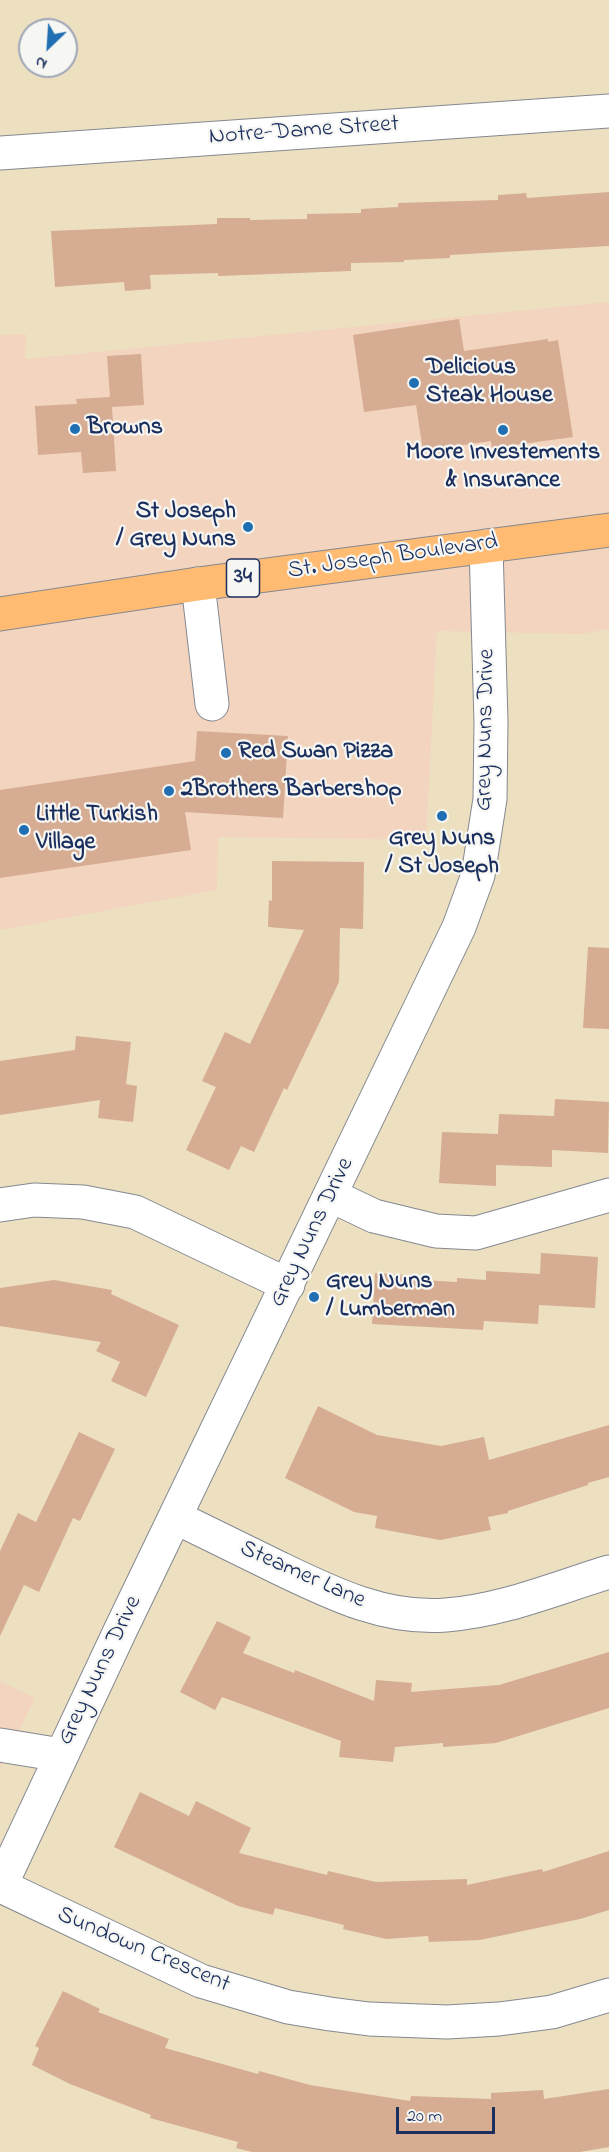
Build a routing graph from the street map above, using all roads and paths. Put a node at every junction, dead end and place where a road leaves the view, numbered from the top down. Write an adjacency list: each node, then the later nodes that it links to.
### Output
1 (609, 111): 2 (street, Notre-Dame Street)
2 (0, 153)
3 (609, 530): 4 (main road, St. Joseph Boulevard / 34)
4 (486, 546): 5 (main road, St. Joseph Boulevard / 34); 8 (street, Grey Nuns Drive)
5 (198, 584): 6 (main road, St. Joseph Boulevard / 34); 7 (street)
6 (0, 614)
7 (212, 704)
8 (330, 1195): 9 (street); 11 (street, Grey Nuns Drive)
9 (609, 1195)
10 (0, 1205): 11 (street)
11 (288, 1285): 12 (street, Grey Nuns Drive)
12 (175, 1516): 13 (street, Steamer Lane); 15 (street, Grey Nuns Drive)
13 (609, 1572)
14 (0, 1745): 15 (street)
15 (61, 1755): 16 (street, Grey Nuns Drive)
16 (0, 1886): 17 (street, Sundown Crescent)
17 (609, 1995)

